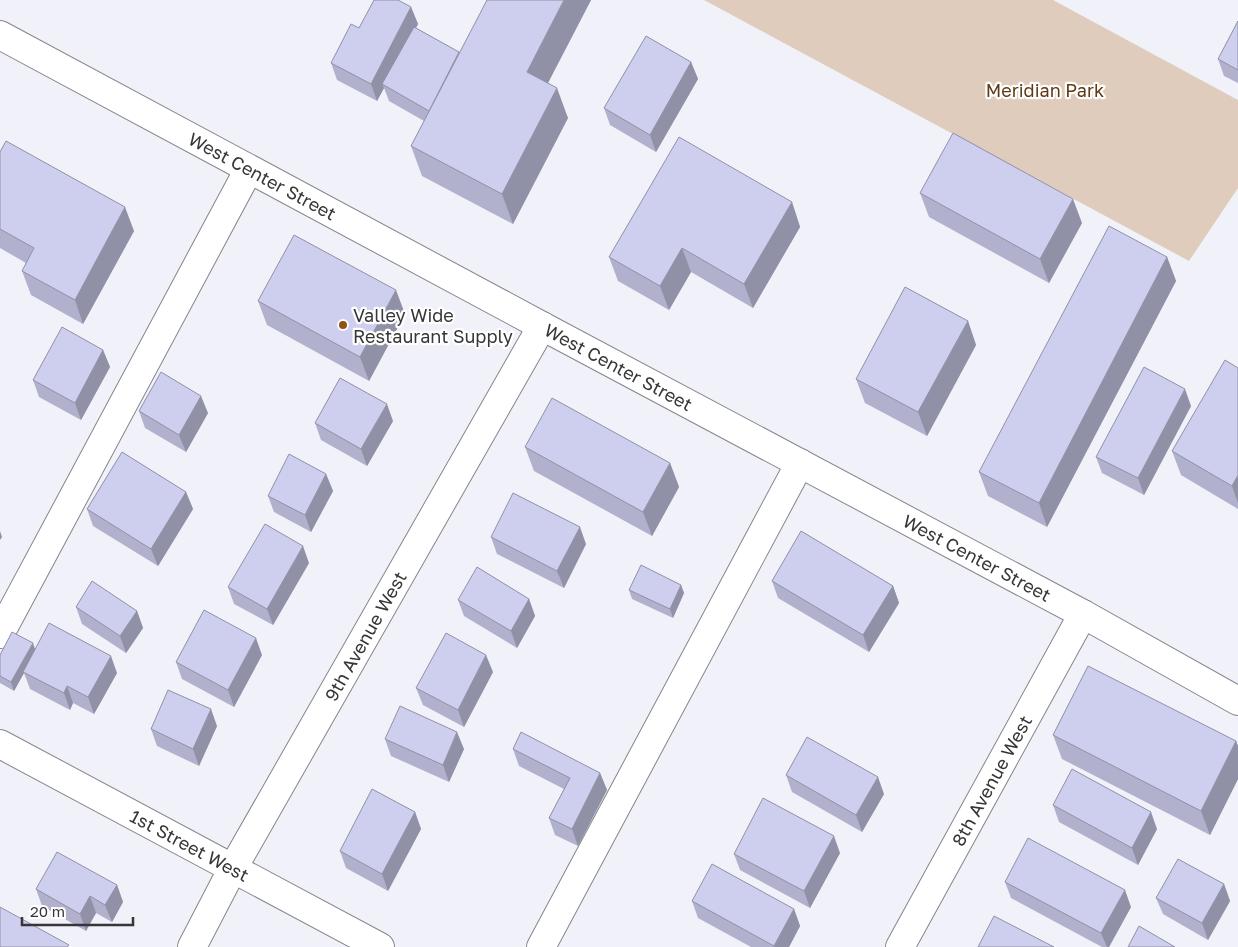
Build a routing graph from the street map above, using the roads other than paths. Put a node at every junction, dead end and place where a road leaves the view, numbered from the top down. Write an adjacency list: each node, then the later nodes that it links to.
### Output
1 (0, 35): 2 (street, West Center Street)
2 (249, 169): 3 (street, West Center Street); 6 (street)
3 (542, 326): 4 (street, West Center Street); 9 (street, 9th Avenue West)
4 (800, 463): 5 (street, West Center Street); 12 (street)
5 (1083, 614): 7 (street, West Center Street); 13 (street, 8th Avenue West)
6 (0, 634)
7 (1238, 701)
8 (0, 744): 9 (street, 1st Street West)
9 (233, 868): 10 (street, 9th Avenue West); 11 (street, 1st Street West)
10 (192, 947)
11 (380, 947)
12 (540, 947)
13 (900, 947)

